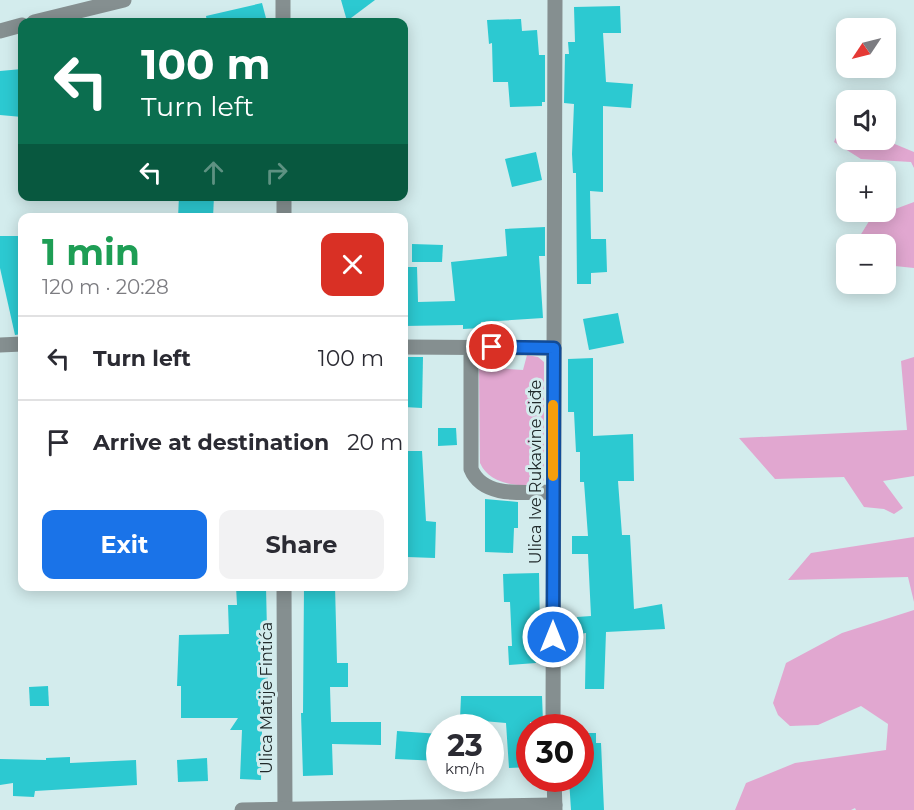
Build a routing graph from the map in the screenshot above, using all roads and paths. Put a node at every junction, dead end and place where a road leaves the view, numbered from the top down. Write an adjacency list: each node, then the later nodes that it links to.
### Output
1 (124, 0): 4 (street)
2 (283, 0): 5 (street)
3 (555, 0): 12 (street, Ulica Ive Rukavine Siđe)
4 (50, 18)
5 (283, 18)
6 (18, 26): 7 (street)
7 (0, 31)
8 (18, 344): 9 (street)
9 (0, 345)
10 (408, 347): 11 (street)
11 (471, 347): 12 (street); 13 (street)
12 (554, 348): 13 (street, Ulica Ive Rukavine Siđe)
13 (553, 492): 15 (street, Ulica Ive Rukavine Siđe)
14 (284, 591): 19 (street, Ulica Matije Fintića)
15 (553, 714)
16 (554, 792): 17 (street)
17 (555, 807): 19 (street)
18 (242, 810): 19 (street)
19 (285, 810)

